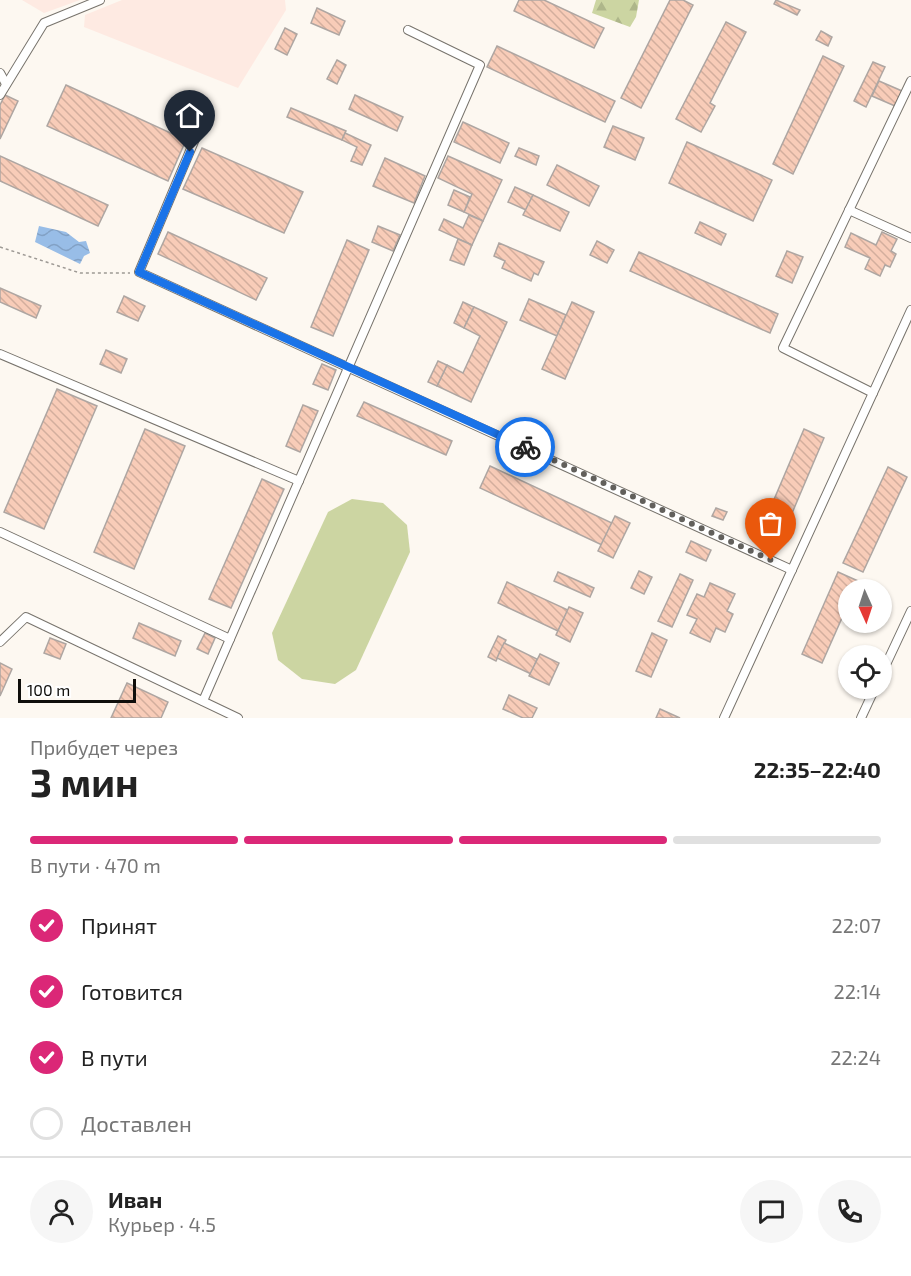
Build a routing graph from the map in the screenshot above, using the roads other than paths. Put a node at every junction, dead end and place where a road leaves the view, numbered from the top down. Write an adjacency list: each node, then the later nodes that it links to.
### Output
1 (100, 0): 5 (street)
2 (408, 30): 12 (street)
3 (0, 74): 5 (street)
4 (911, 81): 8 (street)
5 (6, 84): 6 (street)
6 (0, 95)
7 (198, 132): 12 (street)
8 (849, 210): 9 (street); 13 (street)
9 (911, 238)
10 (911, 310): 13 (street)
11 (0, 354): 14 (street)
12 (349, 368): 14 (street); 16 (street)
13 (873, 393): 16 (street)
14 (299, 481): 18 (street)
15 (0, 532): 18 (street)
16 (792, 570): 24 (street)
17 (911, 611): 20 (street)
18 (230, 639): 22 (street)
19 (0, 642): 22 (street)
20 (892, 652)
21 (870, 699): 25 (street)
22 (203, 700): 23 (street)
23 (238, 718)
24 (724, 718)
25 (861, 718)

